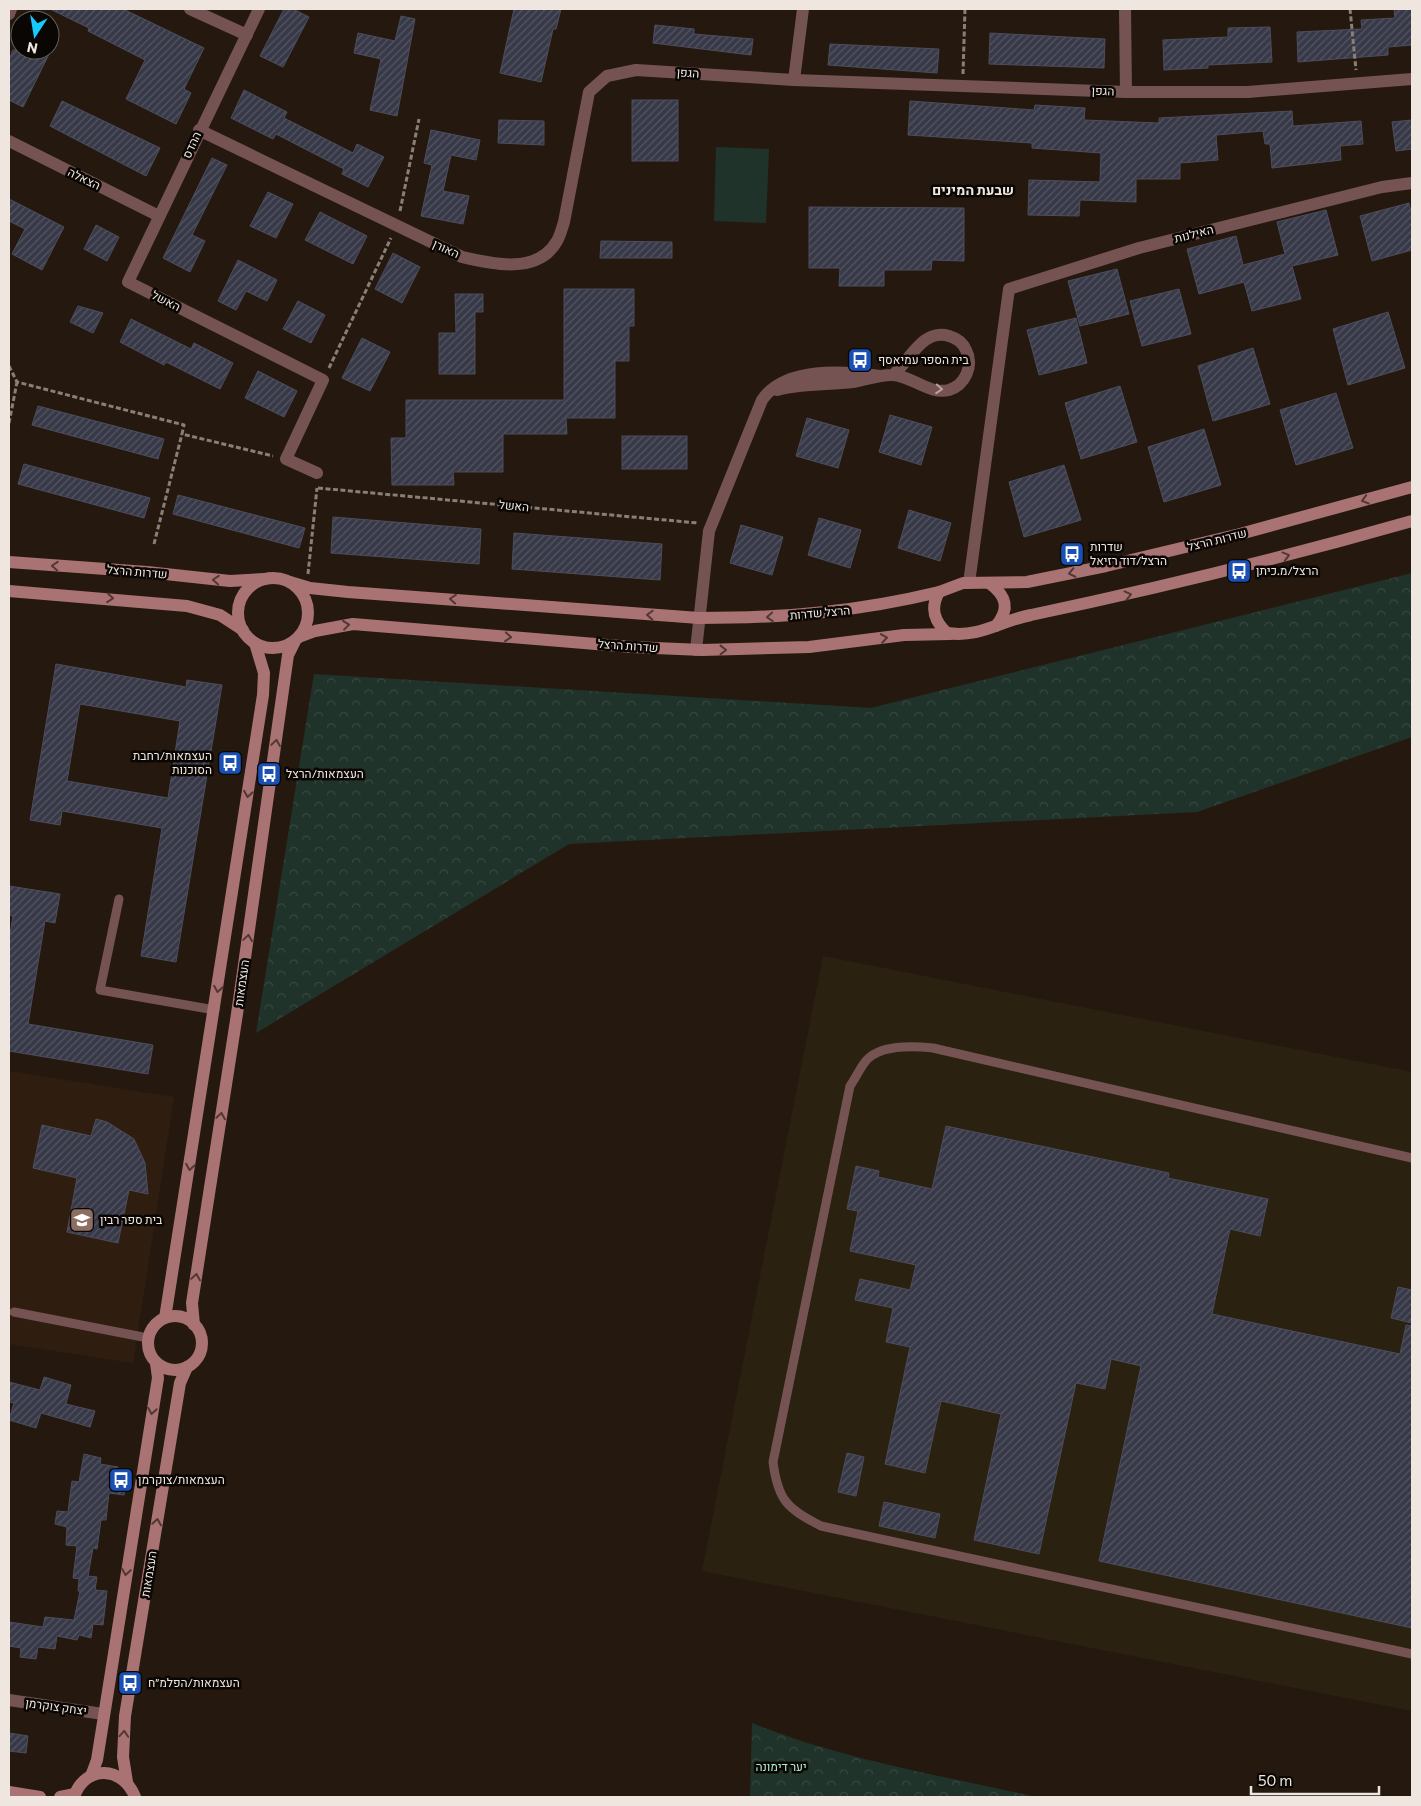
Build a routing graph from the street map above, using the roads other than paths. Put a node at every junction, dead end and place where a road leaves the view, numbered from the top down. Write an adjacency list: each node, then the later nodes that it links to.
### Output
1 (11, 9): 6 (street)
2 (190, 9): 7 (street)
3 (258, 9): 7 (street, ההדס)
4 (803, 9): 9 (street)
5 (1125, 9): 11 (street)
6 (9, 14)
7 (247, 34): 12 (street, ההדס)
8 (1412, 79): 11 (street, הגפן)
9 (794, 80): 10 (street, הגפן); 11 (street, הגפן)
10 (589, 92): 12 (street, האורן)
11 (1126, 92)
12 (199, 130): 15 (street, ההדס)
13 (9, 142): 15 (street, הצאלה)
14 (1412, 183): 24 (street, האילנות)
15 (159, 216): 16 (street, ההדס)
16 (128, 282): 18 (street, האשל)
17 (893, 375): 17 (street, one-way to 17); 28 (street)
18 (317, 473)
19 (1412, 487): 25 (main road, שדרות הרצל, one-way to 25)
20 (1412, 521): 29 (main road, one-way to 20)
21 (9, 562): 22 (main road, שדרות הרצל, one-way to 21)
22 (265, 579): 23 (main road); 30 (main road)
23 (290, 582): 28 (main road, one-way to 23); 32 (main road)
24 (969, 583): 25 (main road); 27 (main road)
25 (989, 583): 29 (main road)
26 (9, 591): 30 (main road, one-way to 30)
27 (939, 592): 28 (main road, הרצל שדרות, one-way to 28); 31 (main road)
28 (699, 618): 34 (street)
29 (996, 626): 31 (main road)
30 (243, 630): 33 (main road)
31 (958, 634): 34 (main road, שדרות הרצל, one-way to 31)
32 (297, 639): 33 (main road); 34 (main road, שדרות הרצל, one-way to 34); 40 (main road, העצמאות, one-way to 32)
33 (255, 643): 36 (main road, העצמאות, one-way to 36)
34 (696, 650)
35 (119, 899): 36 (lane)
36 (214, 1010): 39 (main road, העצמאות, one-way to 39)
37 (1412, 1158): 44 (lane)
38 (14, 1312): 41 (lane)
39 (165, 1318): 40 (main road); 41 (main road)
40 (194, 1325): 43 (main road)
41 (148, 1338): 42 (main road)
42 (156, 1363): 43 (main road); 46 (main road, העצמאות, one-way to 46)
43 (186, 1367): 48 (main road, העצמאות, one-way to 43)
44 (1412, 1654)
45 (9, 1700): 46 (street, יצחק צוקרמן)
46 (103, 1714): 47 (main road, העצמאות)
47 (91, 1776): 48 (main road); 50 (main road)
48 (127, 1782): 53 (main road, העצמאות)
49 (9, 1792): 51 (main road)
50 (75, 1795): 52 (main road)
51 (40, 1797)
52 (60, 1797)
53 (136, 1797)

